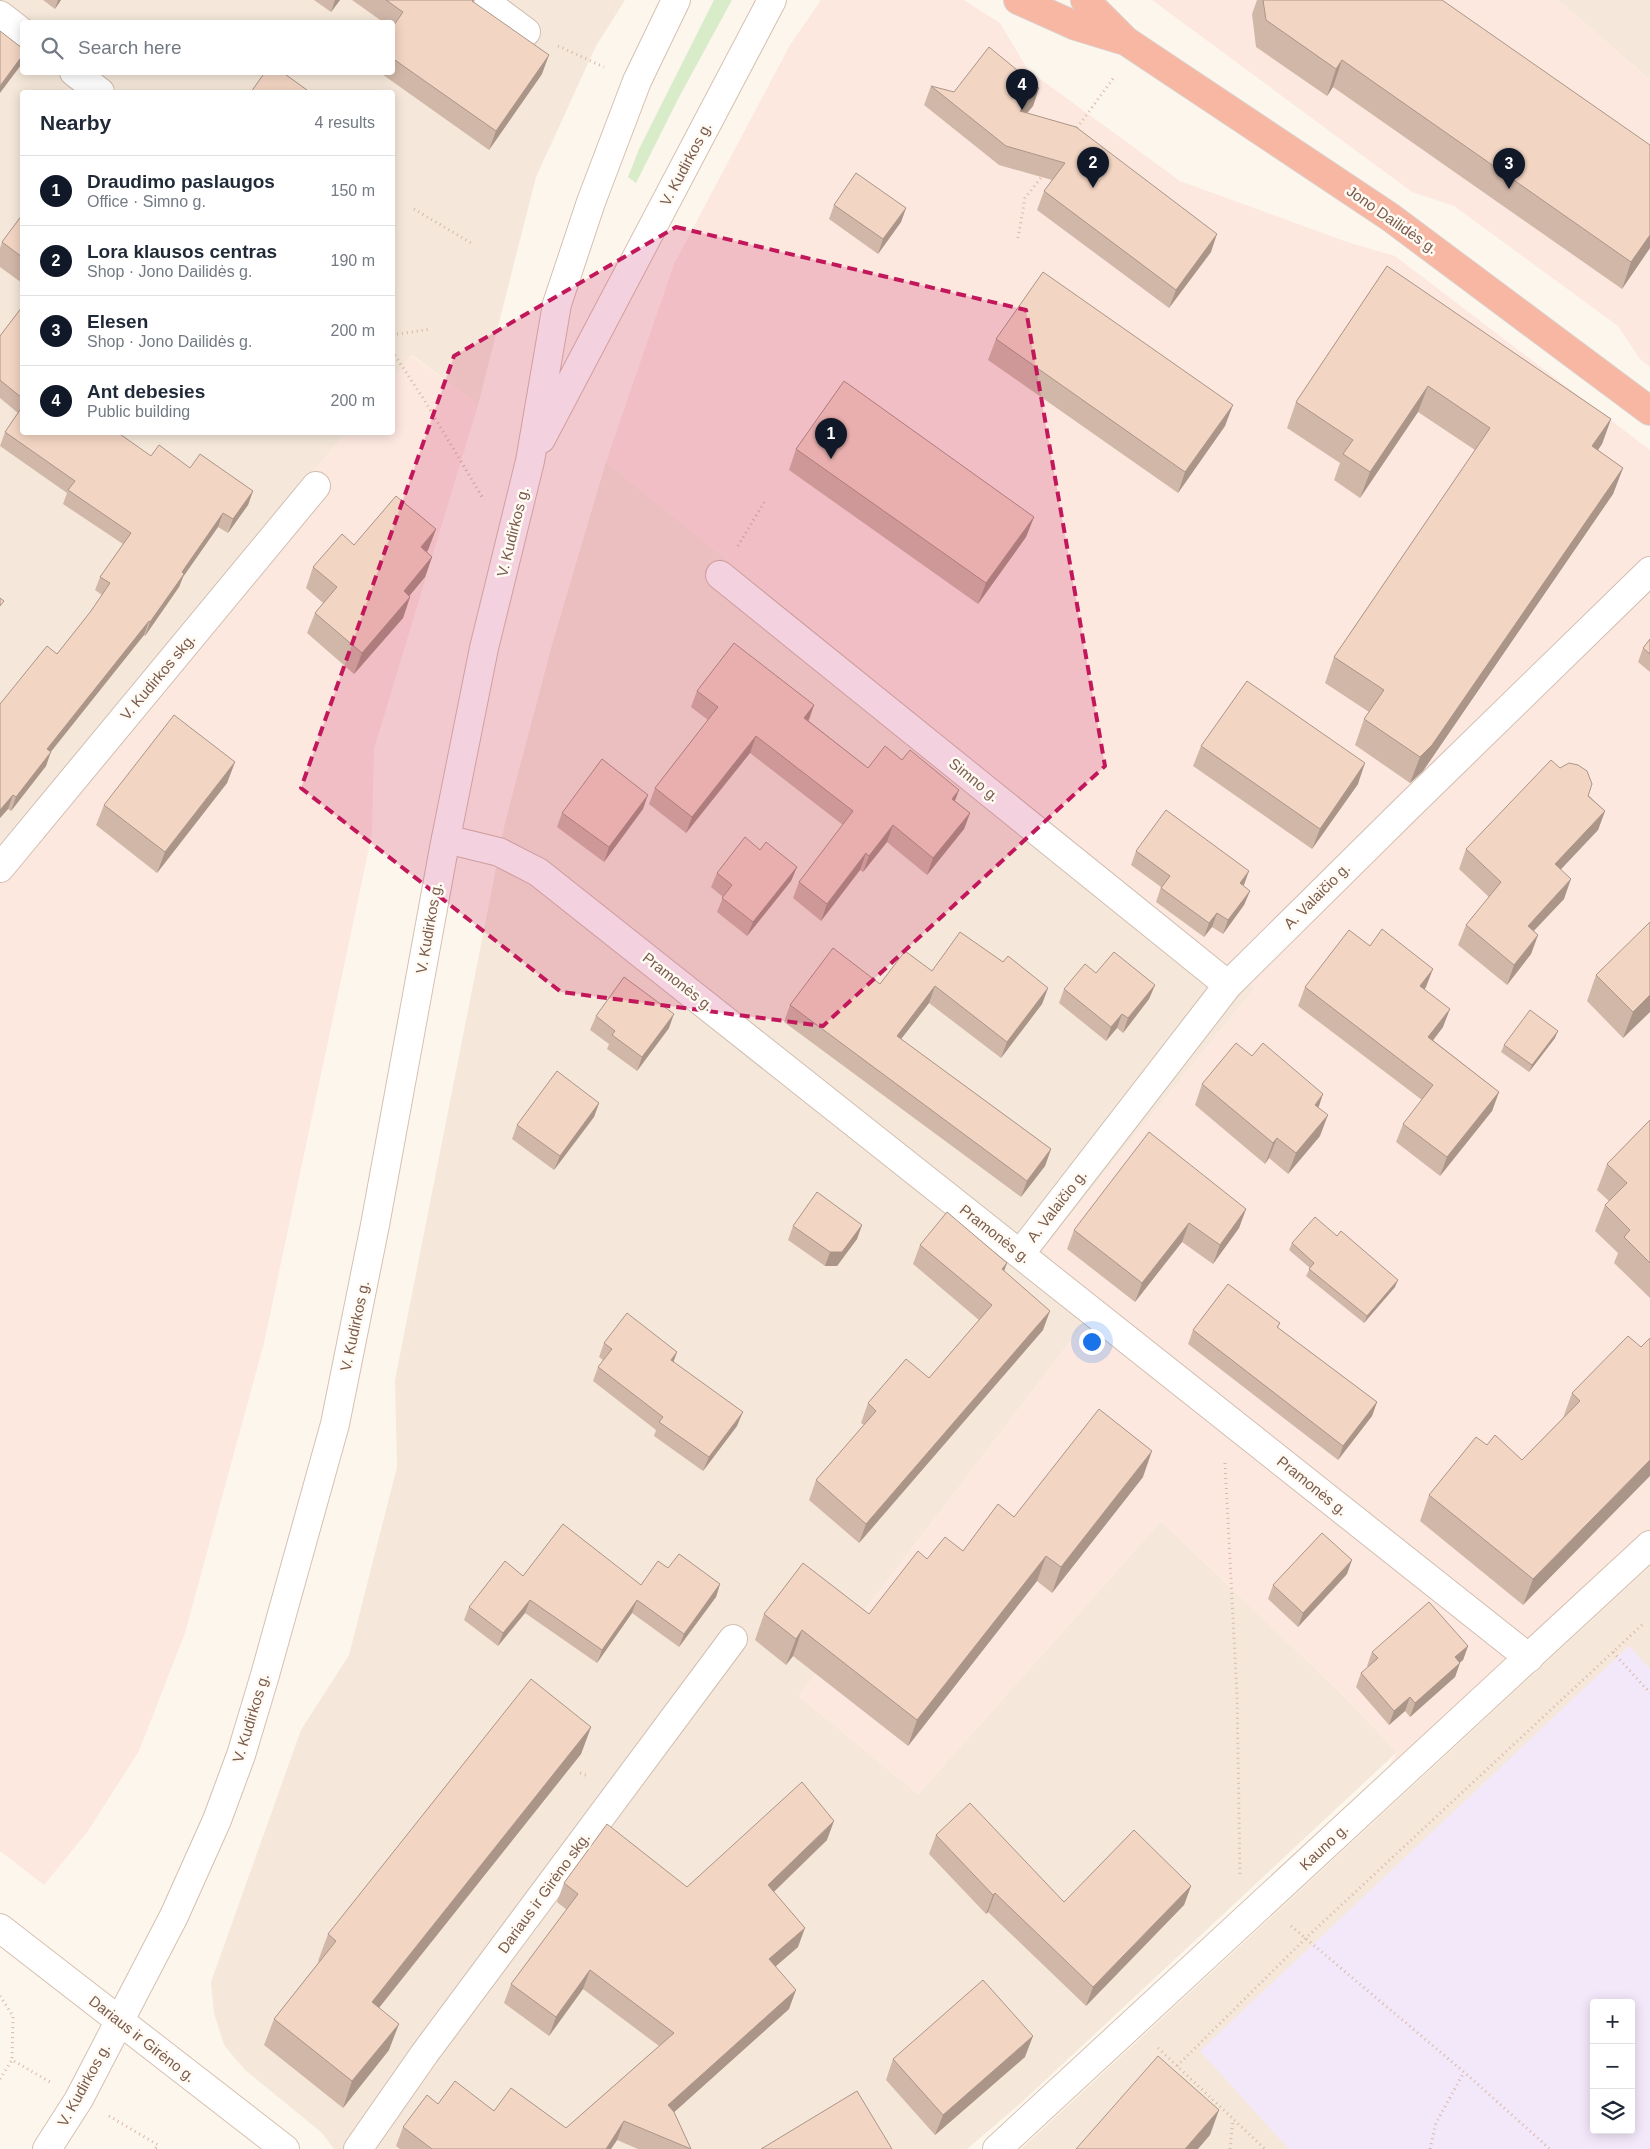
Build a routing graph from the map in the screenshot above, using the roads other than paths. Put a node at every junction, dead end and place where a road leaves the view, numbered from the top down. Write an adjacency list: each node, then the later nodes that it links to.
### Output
1 (483, 0): 9 (street)
2 (676, 0): 14 (street, V. Kudirkos g.)
3 (792, 0): 6 (street)
4 (1018, 0): 10 (highway)
5 (1085, 0): 10 (highway)
6 (766, 11): 14 (street, V. Kudirkos g.)
7 (0, 14): 8 (street)
8 (20, 30)
9 (526, 32)
10 (1131, 45): 13 (highway, Jono Dailidės g.)
11 (78, 75): 12 (street)
12 (97, 90)
13 (1650, 411)
14 (530, 461): 18 (street, V. Kudirkos g.)
15 (316, 486): 19 (street, V. Kudirkos skg.)
16 (1650, 571): 20 (street, A. Valaičio g.)
17 (720, 575): 20 (street, Simno g.)
18 (446, 839): 21 (street, Pramonės g.); 26 (street, V. Kudirkos g.)
19 (0, 868)
20 (1228, 986): 21 (street, A. Valaičio g.)
21 (1020, 1254): 24 (street, Pramonės g.)
22 (1650, 1545): 24 (street, Kauno g.)
23 (733, 1639): 29 (street, Dariaus ir Girėno skg.)
24 (1529, 1658): 30 (street, Kauno g.)
25 (0, 1928): 26 (street, Dariaus ir Girėno g.)
26 (119, 2022): 27 (street, V. Kudirkos g.); 28 (street, Dariaus ir Girėno g.)
27 (47, 2149)
28 (285, 2149)
29 (358, 2149)
30 (997, 2149)

